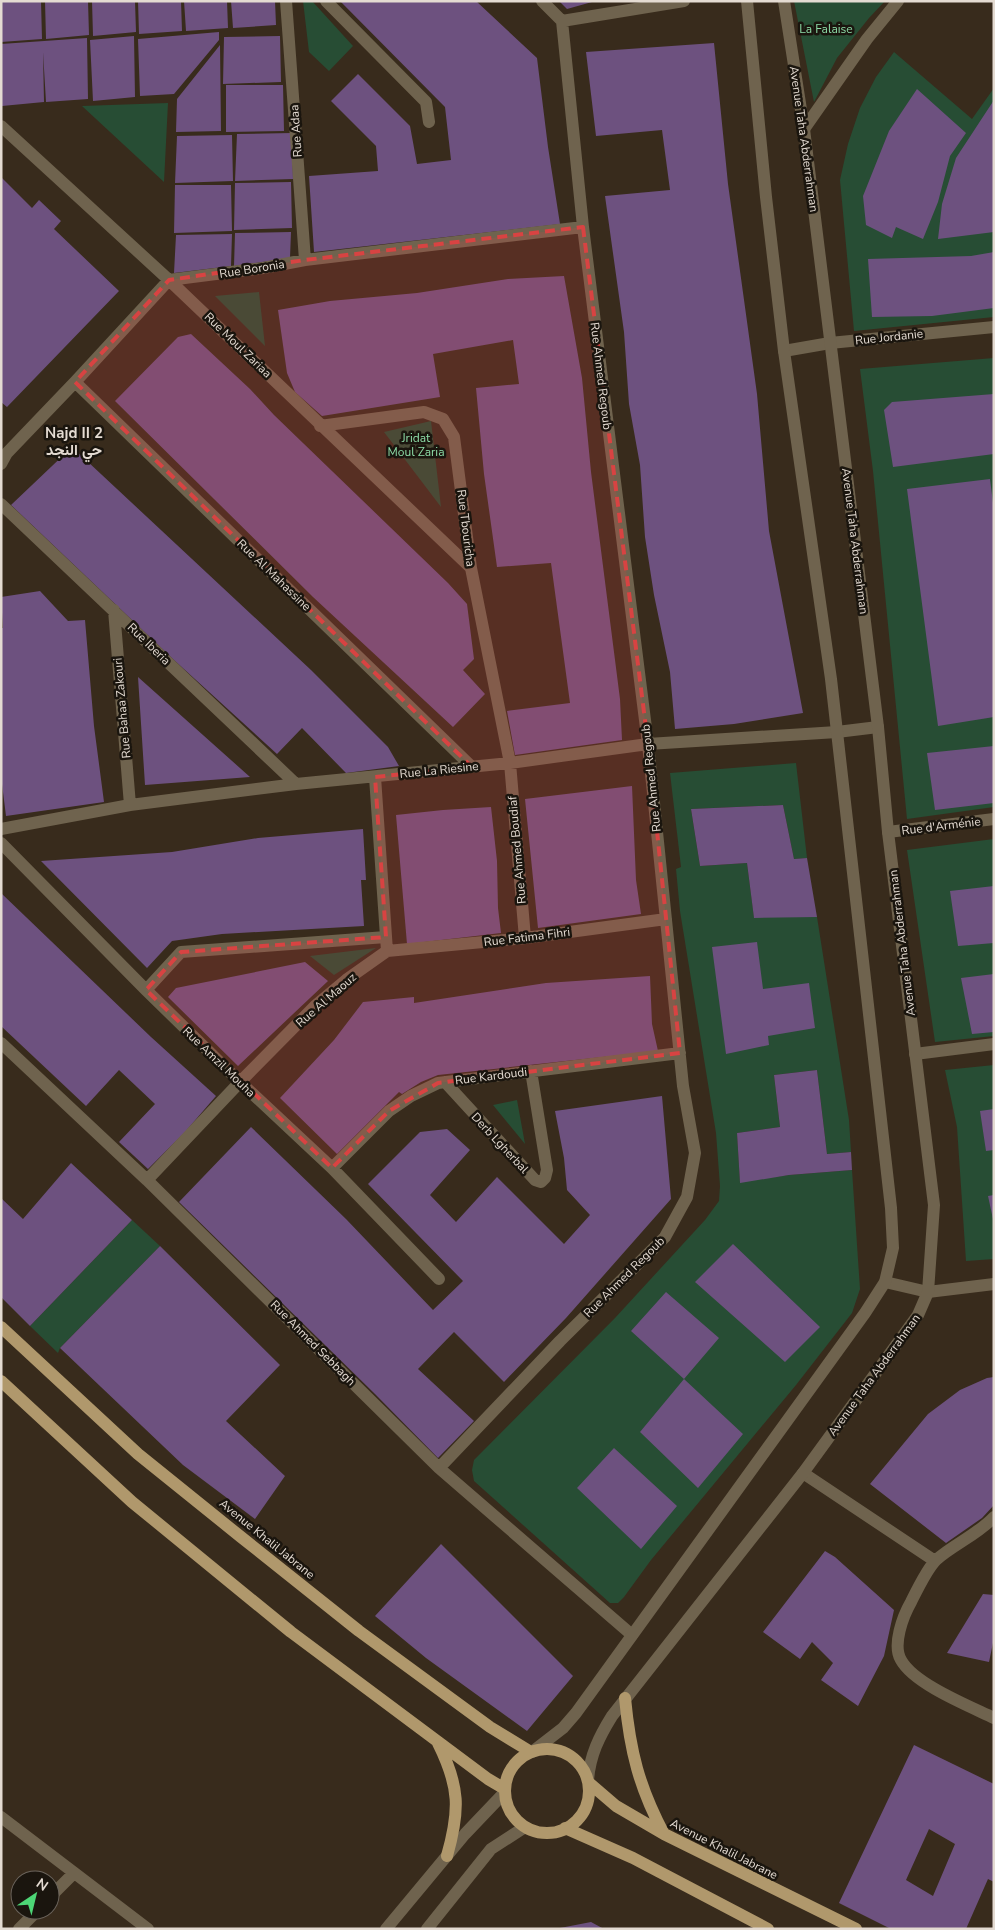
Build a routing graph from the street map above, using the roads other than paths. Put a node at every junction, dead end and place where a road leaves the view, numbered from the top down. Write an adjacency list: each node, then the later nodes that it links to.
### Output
1 (286, 1): 13 (street, Rue Adaa)
2 (326, 1): 9 (street)
3 (542, 1): 8 (street)
4 (684, 1): 8 (street)
5 (748, 1): 17 (street)
6 (784, 1): 11 (street, Avenue Taha Abderrahman)
7 (898, 1): 11 (street)
8 (562, 21): 12 (street, Rue Ahmed Regoub)
9 (429, 122)
10 (1, 126): 14 (street, Rue Moul Zariaa)
11 (804, 129): 16 (street, Avenue Taha Abderrahman)
12 (583, 227): 13 (street, Rue Boronia); 26 (street, Rue Ahmed Regoub)
13 (305, 260): 14 (street, Rue Boronia)
14 (169, 280): 18 (street); 19 (street, Rue Moul Zariaa)
15 (994, 326): 16 (street, Rue Jordanie)
16 (830, 343): 17 (street, Rue Jordanie); 24 (street, Avenue Taha Abderrahman)
17 (784, 351): 25 (street)
18 (75, 382): 20 (street); 28 (street, Rue Al Mahassine)
19 (320, 426): 22 (street, Rue Moul Zariaa); 22 (street, Rue Tbouricha)
20 (3, 455)
21 (1, 504): 23 (street, Rue Iberia)
22 (471, 568): 27 (street, Rue Tbouricha)
23 (114, 610): 30 (street, Rue Iberia); 31 (street, Rue Bahaa Zakouri)
24 (878, 727): 25 (street, Rue La Riesine); 34 (street, Avenue Taha Abderrahman)
25 (837, 732): 26 (street, Rue La Riesine); 51 (street)
26 (648, 744): 27 (street, Rue La Riesine); 36 (street, Rue Ahmed Regoub)
27 (510, 763): 28 (street, Rue La Riesine); 38 (street, Rue Ahmed Boudiaf)
28 (472, 767): 29 (street, Rue La Riesine)
29 (375, 776): 30 (street, Rue La Riesine); 37 (street)
30 (296, 784): 31 (street, Rue La Riesine)
31 (130, 805): 33 (street, Rue La Riesine)
32 (994, 819): 34 (street, Rue d'Arménie)
33 (1, 829)
34 (888, 832): 44 (street, Avenue Taha Abderrahman)
35 (1, 843): 40 (street, Rue Amzil Mouha)
36 (666, 919): 38 (street, Rue Fatima Fihri); 43 (street, Rue Ahmed Regoub)
37 (386, 937): 39 (street); 40 (street)
38 (525, 938): 39 (street, Rue Fatima Fihri)
39 (387, 952): 46 (street, Rue Al Maouz)
40 (146, 990): 46 (street, Rue Amzil Mouha)
41 (1, 1043): 49 (street, Rue Ahmed Sebbagh)
42 (994, 1044): 44 (street)
43 (680, 1054): 45 (street, Rue Kardoudi); 56 (street, Rue Ahmed Regoub)
44 (915, 1054): 53 (street, Avenue Taha Abderrahman)
45 (531, 1071): 47 (street, Rue Kardoudi); 47 (street, Derb Lgherbal)
46 (240, 1082): 48 (street, Rue Amzil Mouha); 49 (street, Rue Al Maouz)
47 (445, 1082): 48 (street, Rue Kardoudi)
48 (332, 1168): 50 (street, Rue Amzil Mouha)
49 (147, 1180): 56 (street, Rue Ahmed Sebbagh)
50 (439, 1279)
51 (885, 1282): 53 (street); 61 (street)
52 (994, 1284): 53 (street)
53 (928, 1292): 57 (street, Avenue Taha Abderrahman)
54 (1, 1327): 65 (main road, Avenue Khalil Jabrane)
55 (1, 1380): 64 (main road)
56 (439, 1468): 61 (street, Rue Ahmed Sebbagh)
57 (803, 1473): 60 (street); 62 (street, Avenue Taha Abderrahman)
58 (994, 1517): 59 (street)
59 (989, 1528): 60 (street)
60 (935, 1561): 63 (street)
61 (632, 1635): 65 (street)
62 (625, 1698): 66 (street, Avenue Taha Abderrahman); 71 (main road)
63 (994, 1718)
64 (437, 1741): 67 (main road); 72 (main road)
65 (531, 1752): 66 (main road); 67 (main road)
66 (588, 1781): 70 (main road); 71 (main road, Avenue Khalil Jabrane)
67 (505, 1791): 69 (main road); 72 (street)
68 (1, 1817): 73 (street)
69 (525, 1827): 70 (main road); 79 (street)
70 (565, 1828): 80 (main road)
71 (664, 1834): 81 (main road, Avenue Khalil Jabrane)
72 (447, 1856): 78 (street)
73 (74, 1873): 74 (street); 77 (street)
74 (60, 1887)
75 (28, 1920): 76 (street)
76 (19, 1929)
77 (148, 1929)
78 (386, 1929)
79 (427, 1929)
80 (768, 1929)
81 (856, 1929)

